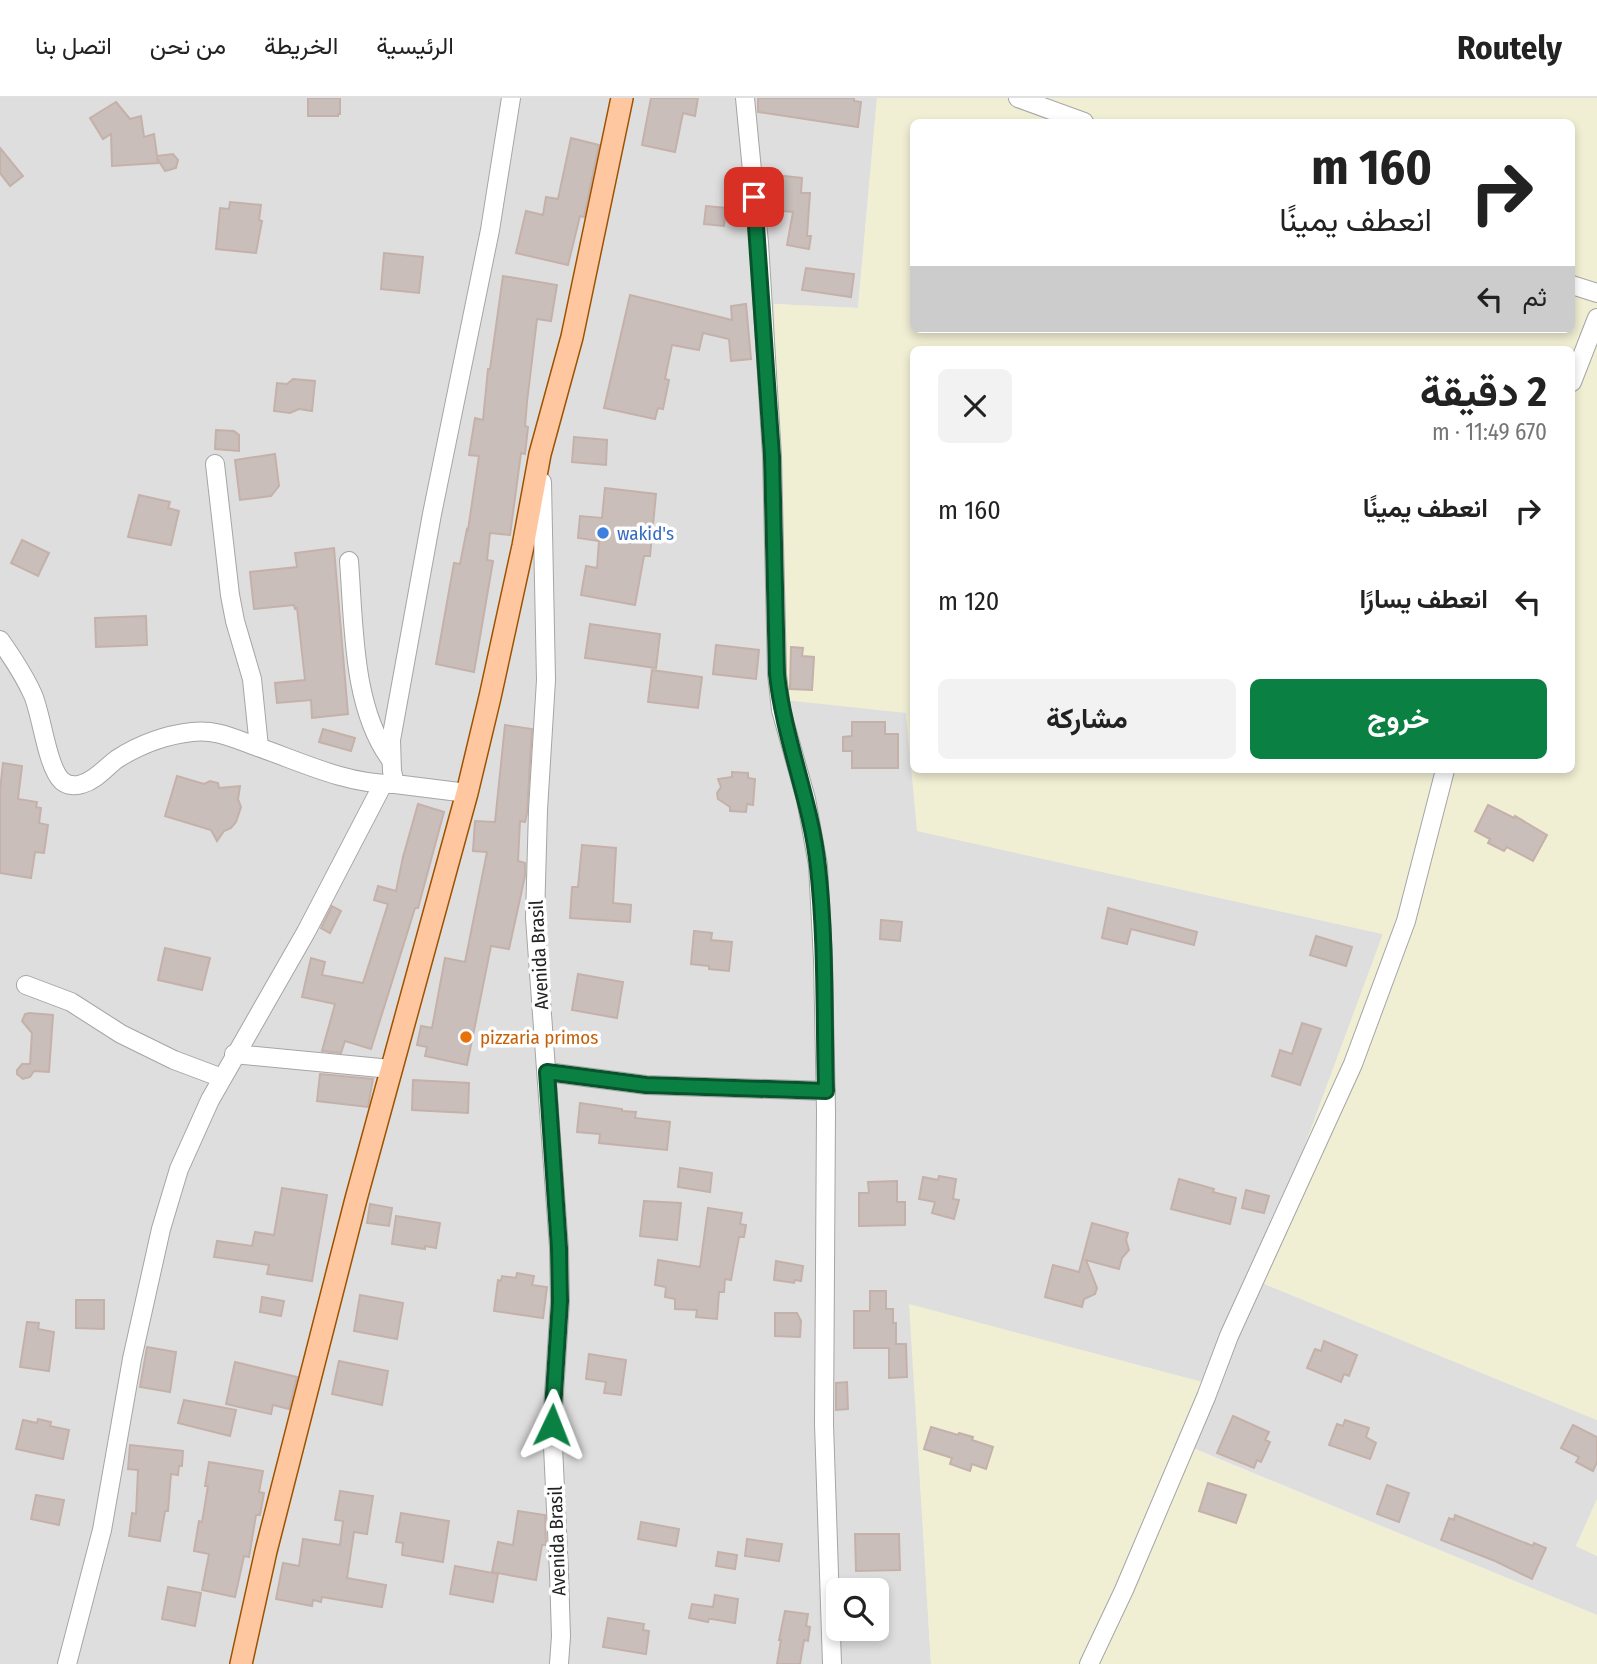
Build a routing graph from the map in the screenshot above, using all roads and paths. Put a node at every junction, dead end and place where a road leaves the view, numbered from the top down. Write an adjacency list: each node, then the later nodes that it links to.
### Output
1 (511, 98): 15 (street)
2 (622, 98): 10 (main road)
3 (745, 98): 24 (street)
4 (1018, 98): 5 (street)
5 (1076, 119)
6 (1575, 286): 7 (street)
7 (1597, 293)
8 (1597, 318): 9 (street)
9 (1575, 374)
10 (540, 454): 18 (main road); 22 (street, Avenida Brasil)
11 (215, 464): 14 (street)
12 (349, 561): 15 (street)
13 (0, 640): 14 (street)
14 (259, 747): 17 (street)
15 (391, 760): 17 (street)
16 (1444, 773): 29 (street)
17 (389, 784): 18 (street); 20 (street)
18 (467, 793): 21 (main road)
19 (26, 985): 23 (street)
20 (234, 1054): 21 (street); 23 (street)
21 (391, 1069): 26 (main road)
22 (547, 1072): 24 (street); 27 (street, Avenida Brasil)
23 (222, 1078): 25 (street)
24 (826, 1091): 28 (street)
25 (67, 1664)
26 (241, 1664)
27 (559, 1664)
28 (832, 1664)
29 (1089, 1664)

